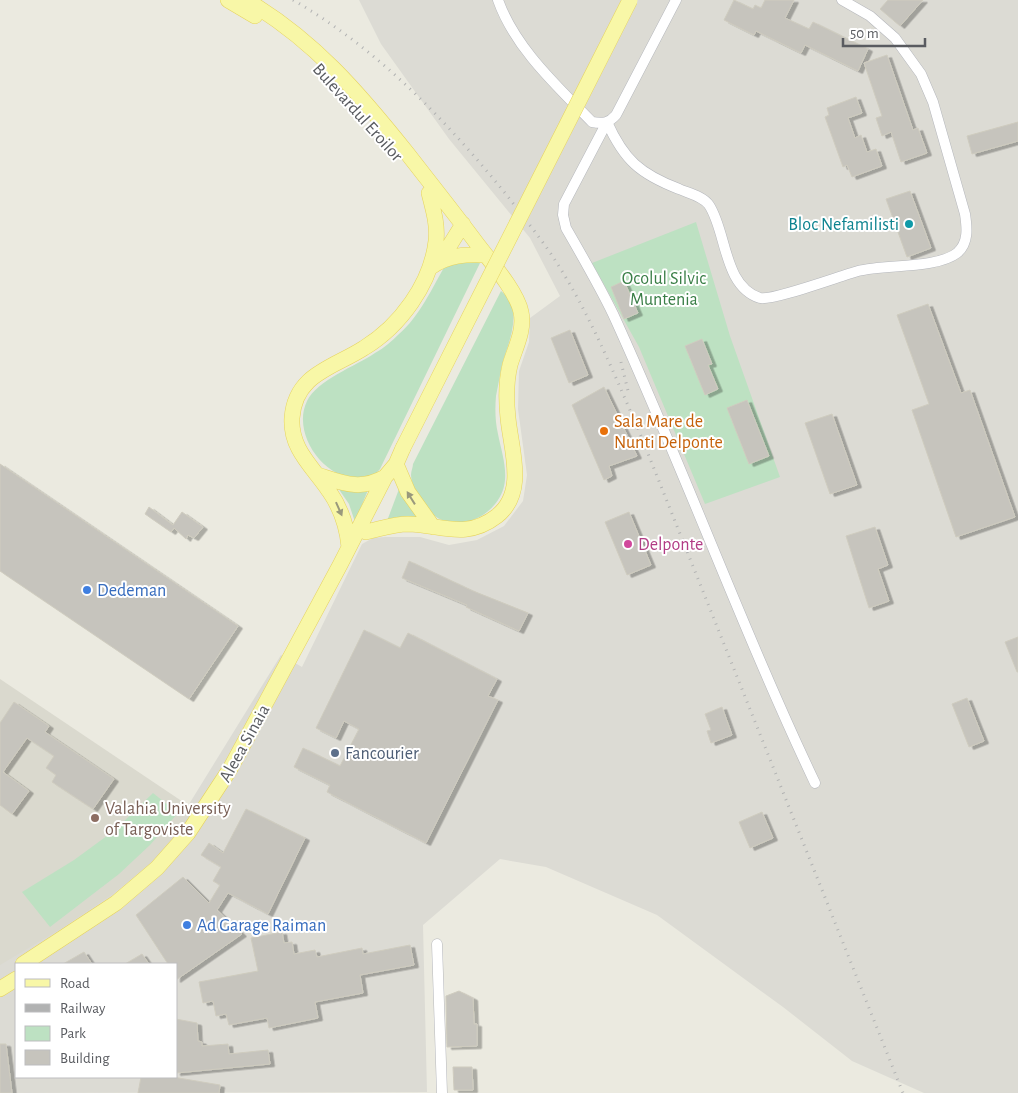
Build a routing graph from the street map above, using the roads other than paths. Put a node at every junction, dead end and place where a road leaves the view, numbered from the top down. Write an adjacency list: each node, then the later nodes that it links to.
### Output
1 (228, 0): 8 (main road, Bulevardul Eroilor)
2 (246, 0): 9 (main road, Bulevardul Eroilor)
3 (498, 0): 7 (street)
4 (630, 0): 13 (main road, Aleea Sinaia, bridge)
5 (676, 0): 7 (street)
6 (842, 0): 7 (street)
7 (607, 122): 19 (street)
8 (429, 193): 9 (main road, Bulevardul Eroilor); 10 (main road)
9 (459, 220): 10 (main road); 11 (main road, Bulevardul Eroilor); 12 (main road)
10 (436, 240): 12 (main road)
11 (486, 255): 12 (main road); 16 (main road, Bulevardul Eroilor)
12 (436, 264): 14 (main road)
13 (396, 464): 15 (main road, Aleea Sinaia); 16 (main road, one-way to 13); 17 (main road, Aleea Sinaia)
14 (318, 475): 15 (main road); 18 (main road, one-way to 18)
15 (385, 477): 18 (main road, Aleea Sinaia)
16 (433, 527): 17 (main road, Bulevardul Eroilor)
17 (366, 532): 22 (main road, Aleea Sinaia)
18 (349, 547): 21 (main road, Aleea Sinaia)
19 (815, 783)
20 (437, 944): 27 (street)
21 (25, 963)
22 (41, 963)
23 (15, 969): 24 (main road)
24 (0, 979)
25 (15, 980): 26 (main road)
26 (0, 989)
27 (442, 1093)

